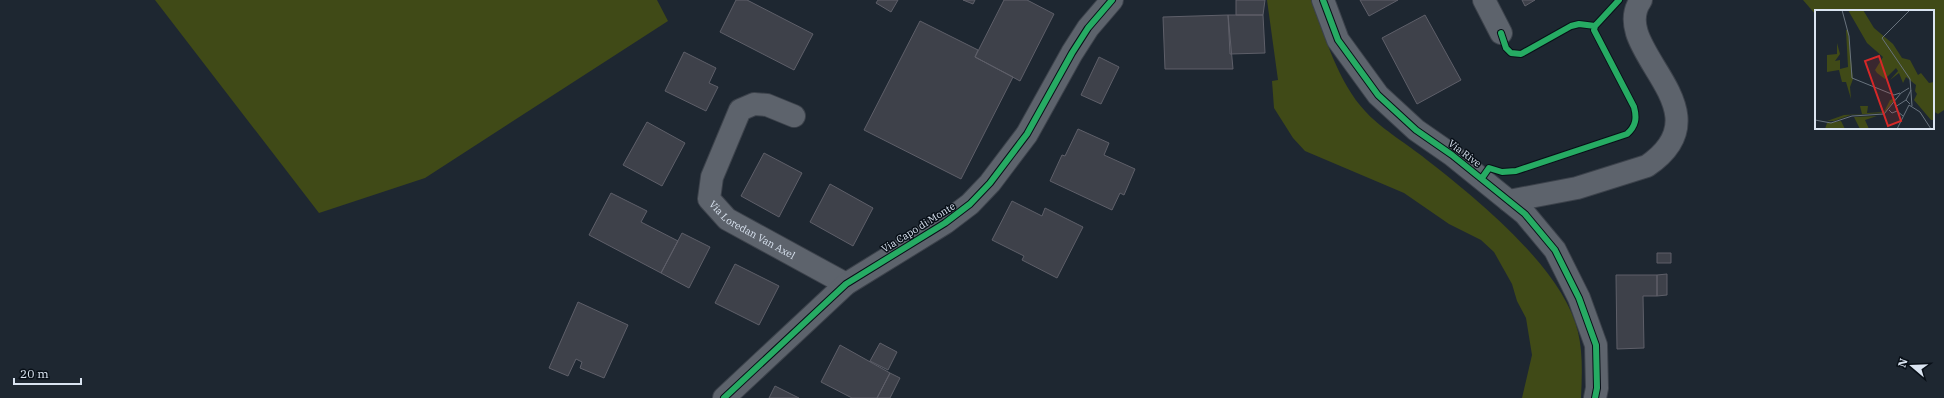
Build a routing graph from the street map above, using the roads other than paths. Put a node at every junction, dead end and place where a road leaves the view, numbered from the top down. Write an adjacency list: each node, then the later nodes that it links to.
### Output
1 (1323, 0): 7 (street, Via Rive)
2 (1484, 0): 5 (street)
3 (1641, 0): 7 (street)
4 (1106, 2): 8 (street, Via Capo di Monte)
5 (1501, 33)
6 (794, 116): 8 (street, Via Loredan Van Axel)
7 (1509, 201): 10 (street, Via Rive)
8 (846, 284): 9 (street, Via Capo di Monte)
9 (724, 398)
10 (1595, 398)

